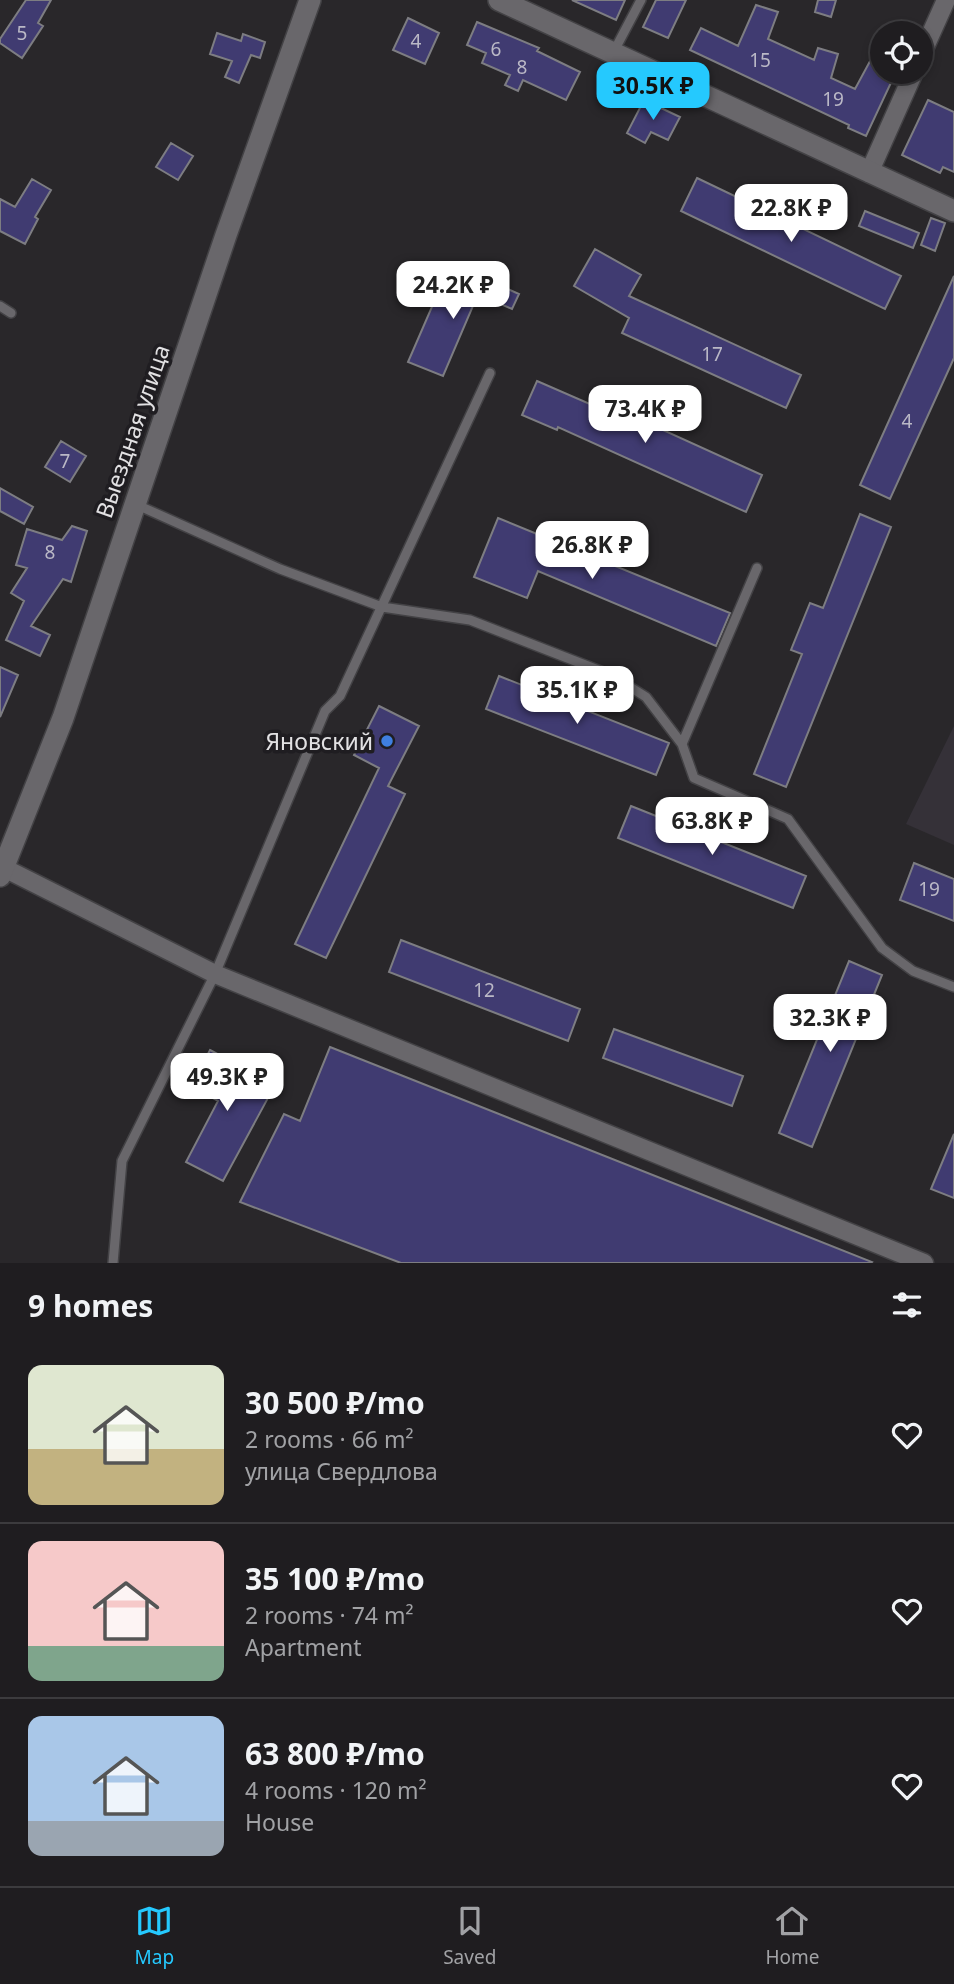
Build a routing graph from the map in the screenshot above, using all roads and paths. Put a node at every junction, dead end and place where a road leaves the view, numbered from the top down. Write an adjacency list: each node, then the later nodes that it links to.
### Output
1 (310, 0): 13 (street, Выездная улица)
2 (499, 0): 6 (street)
3 (641, 0): 6 (lane)
4 (946, 0): 5 (street)
5 (933, 29)
6 (613, 53): 8 (street)
7 (909, 84): 8 (street)
8 (869, 173): 9 (street)
9 (954, 211)
10 (0, 306): 11 (lane)
11 (11, 313)
12 (490, 373): 15 (lane)
13 (135, 503): 15 (lane); 17 (street, Выездная улица)
14 (757, 568): 16 (lane)
15 (382, 607): 16 (lane); 18 (lane)
16 (682, 744): 19 (lane)
17 (2, 872): 18 (street)
18 (215, 974): 20 (lane); 21 (street)
19 (954, 987)
20 (113, 1263)
21 (924, 1263)

